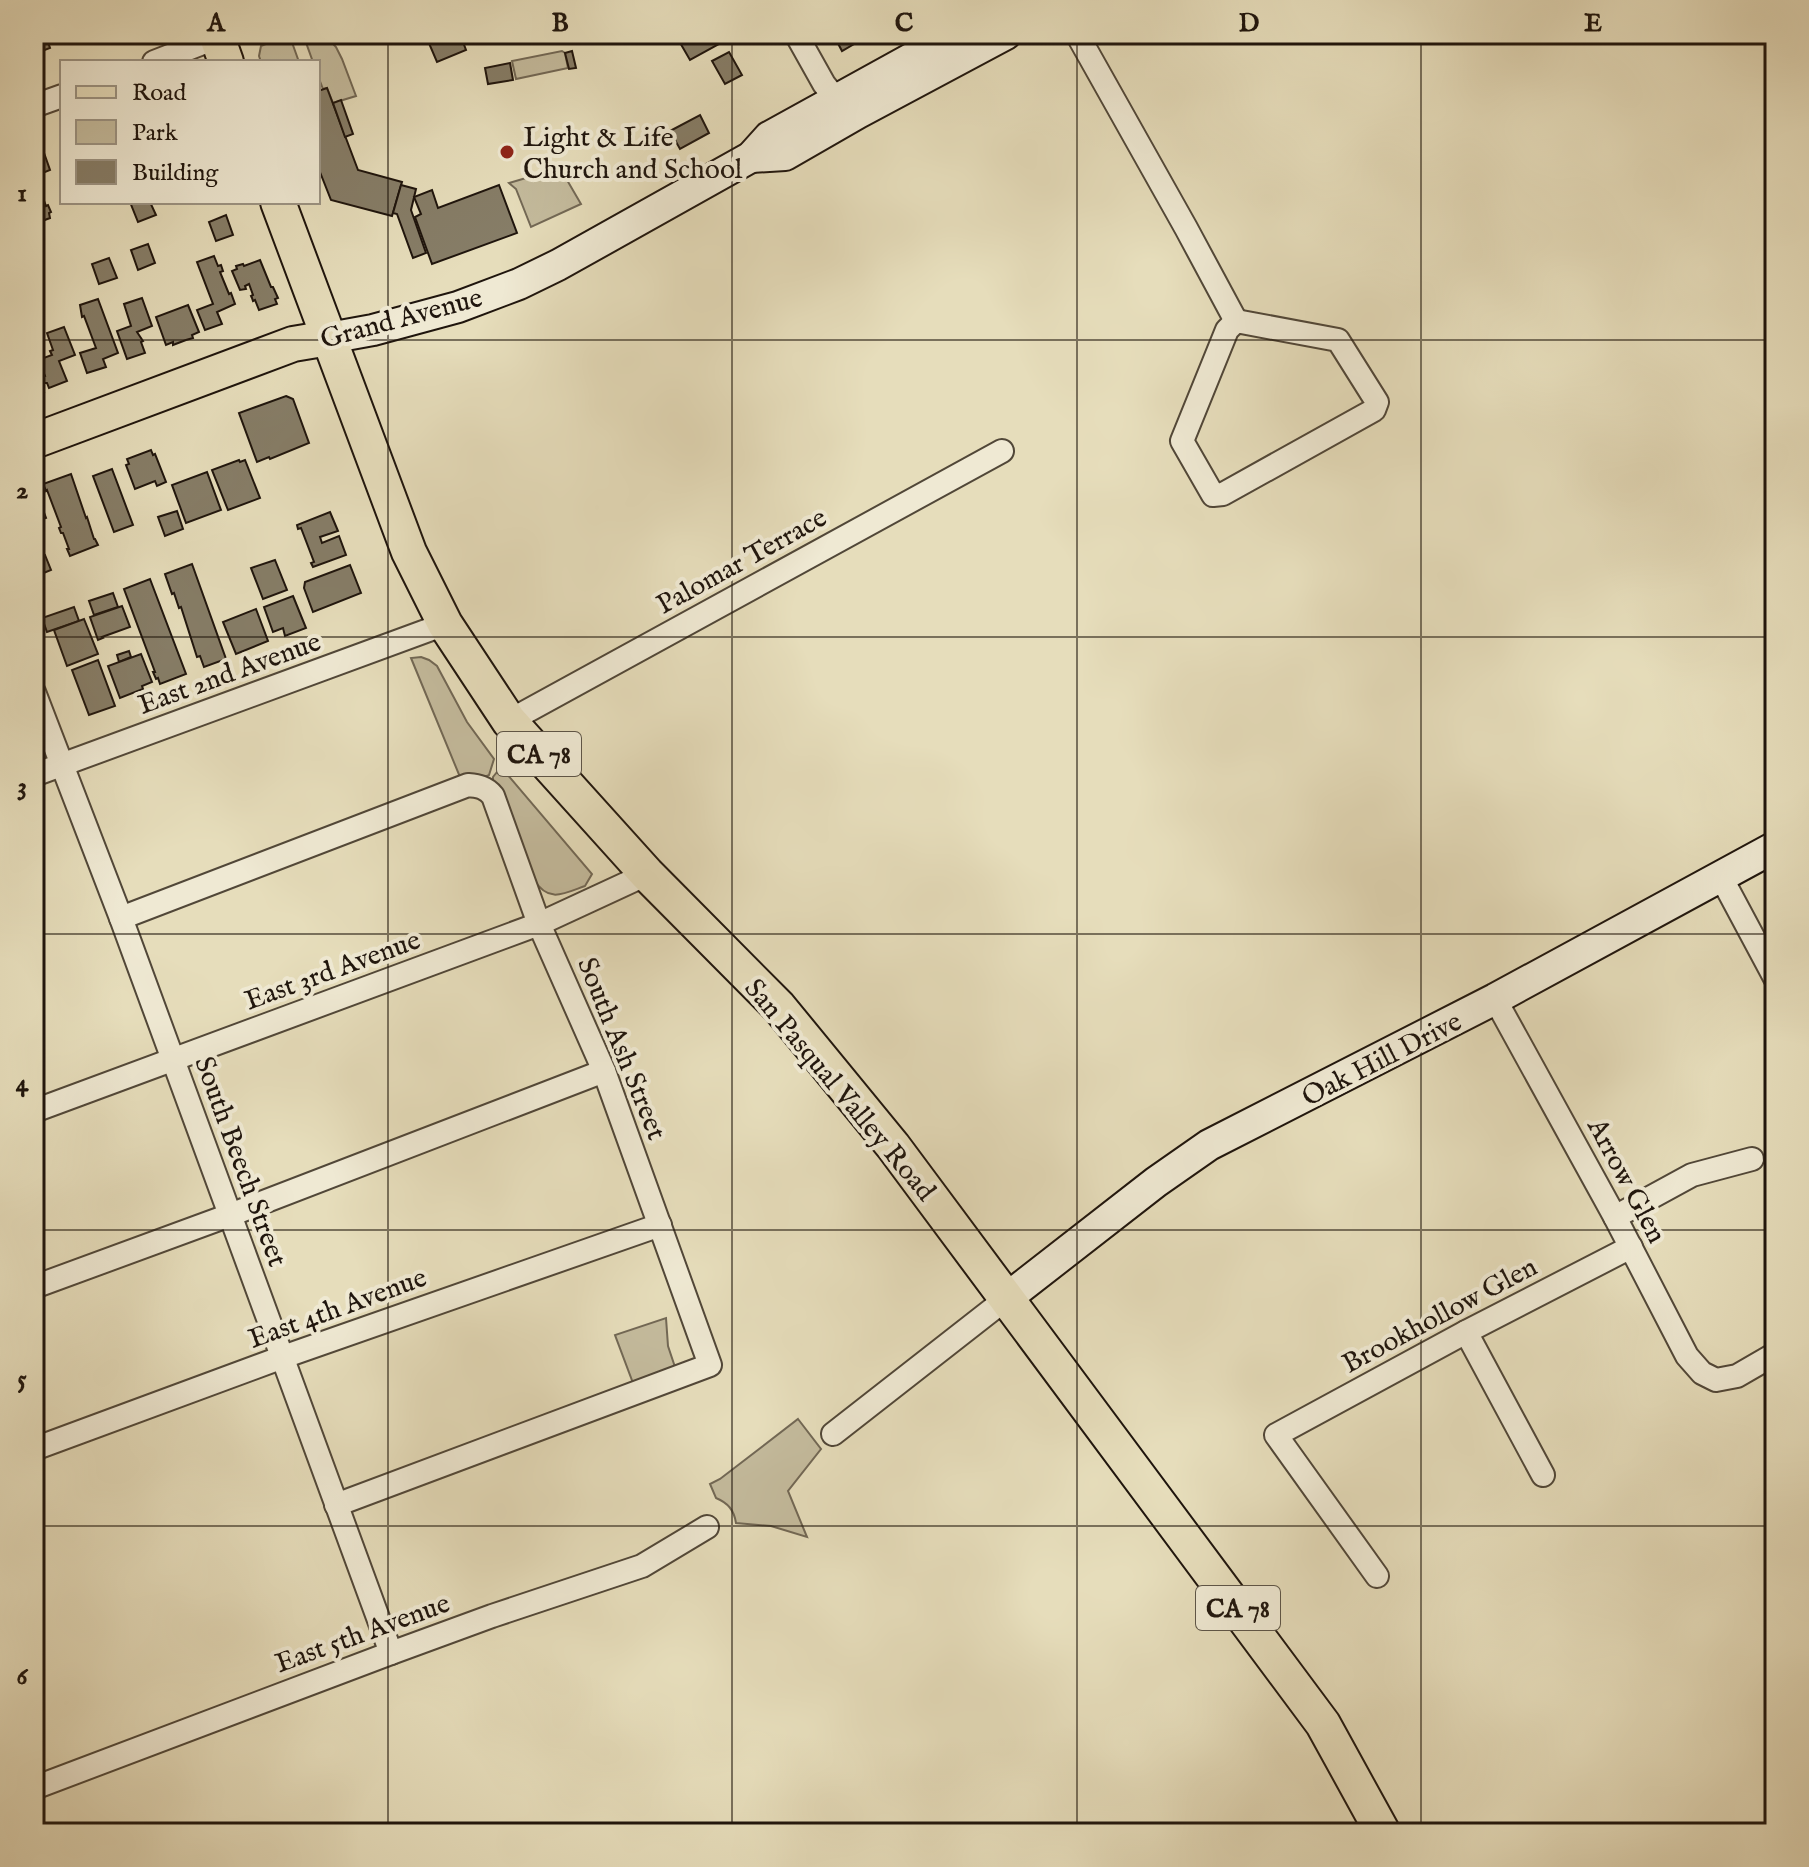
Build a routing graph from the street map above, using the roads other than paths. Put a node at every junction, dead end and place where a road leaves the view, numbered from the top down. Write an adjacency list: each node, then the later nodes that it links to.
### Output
1 (796, 34): 8 (street)
2 (956, 34): 8 (main road, Grand Avenue)
3 (1006, 34): 10 (main road, Grand Avenue)
4 (1077, 34): 12 (street)
5 (221, 42): 6 (street)
6 (161, 60)
7 (60, 97): 9 (street)
8 (836, 99): 10 (main road, Grand Avenue)
9 (34, 106)
10 (751, 157): 13 (main road, Grand Avenue)
11 (279, 204): 13 (main road, CA 78)
12 (1236, 321): 12 (street)
13 (329, 338): 14 (main road, Grand Avenue); 16 (main road, San Pasqual Valley Road / CA 78)
14 (34, 441)
15 (1002, 451): 18 (street, Palomar Terrace)
16 (445, 624): 18 (main road, San Pasqual Valley Road / CA 78); 19 (street, East 2nd Avenue)
17 (34, 692): 19 (street, South Beech Street)
18 (509, 721): 22 (main road, San Pasqual Valley Road / CA 78)
19 (61, 765): 20 (street, East 2nd Avenue); 24 (street, South Beech Street)
20 (34, 775)
21 (1775, 847): 23 (main road, Oak Hill Drive)
22 (647, 874): 25 (street, East 3rd Avenue); 37 (main road, San Pasqual Valley Road / CA 78)
23 (1721, 877): 26 (street); 27 (main road, Oak Hill Drive)
24 (121, 918): 25 (street, South Ash Street); 28 (street, South Beech Street)
25 (539, 924): 28 (street, East 3rd Avenue); 29 (street, South Ash Street)
26 (1775, 978)
27 (1495, 999): 33 (street, Arrow Glen); 37 (main road, Oak Hill Drive)
28 (172, 1060): 30 (street, East 3rd Avenue); 32 (street, South Beech Street)
29 (604, 1071): 32 (street); 34 (street, South Ash Street)
30 (34, 1111)
31 (1752, 1159): 33 (street)
32 (230, 1215): 36 (street); 40 (street, South Beech Street)
33 (1615, 1217): 35 (street, Arrow Glen)
34 (660, 1225): 40 (street, East 4th Avenue); 44 (street, South Ash Street)
35 (1631, 1247): 38 (street, Brookhollow Glen); 39 (street, Arrow Glen)
36 (34, 1287)
37 (1007, 1298): 41 (street); 49 (main road, San Pasqual Valley Road / CA 78)
38 (1466, 1332): 43 (street); 46 (street, Brookhollow Glen)
39 (1775, 1354)
40 (283, 1357): 42 (street, East 4th Avenue); 44 (street, South Beech Street)
41 (833, 1434)
42 (34, 1449)
43 (1543, 1475)
44 (336, 1505): 47 (street, South Beech Street)
45 (707, 1527): 47 (street, East 5th Avenue)
46 (1377, 1576)
47 (391, 1653): 48 (street, East 5th Avenue)
48 (34, 1788)
49 (1383, 1833)

